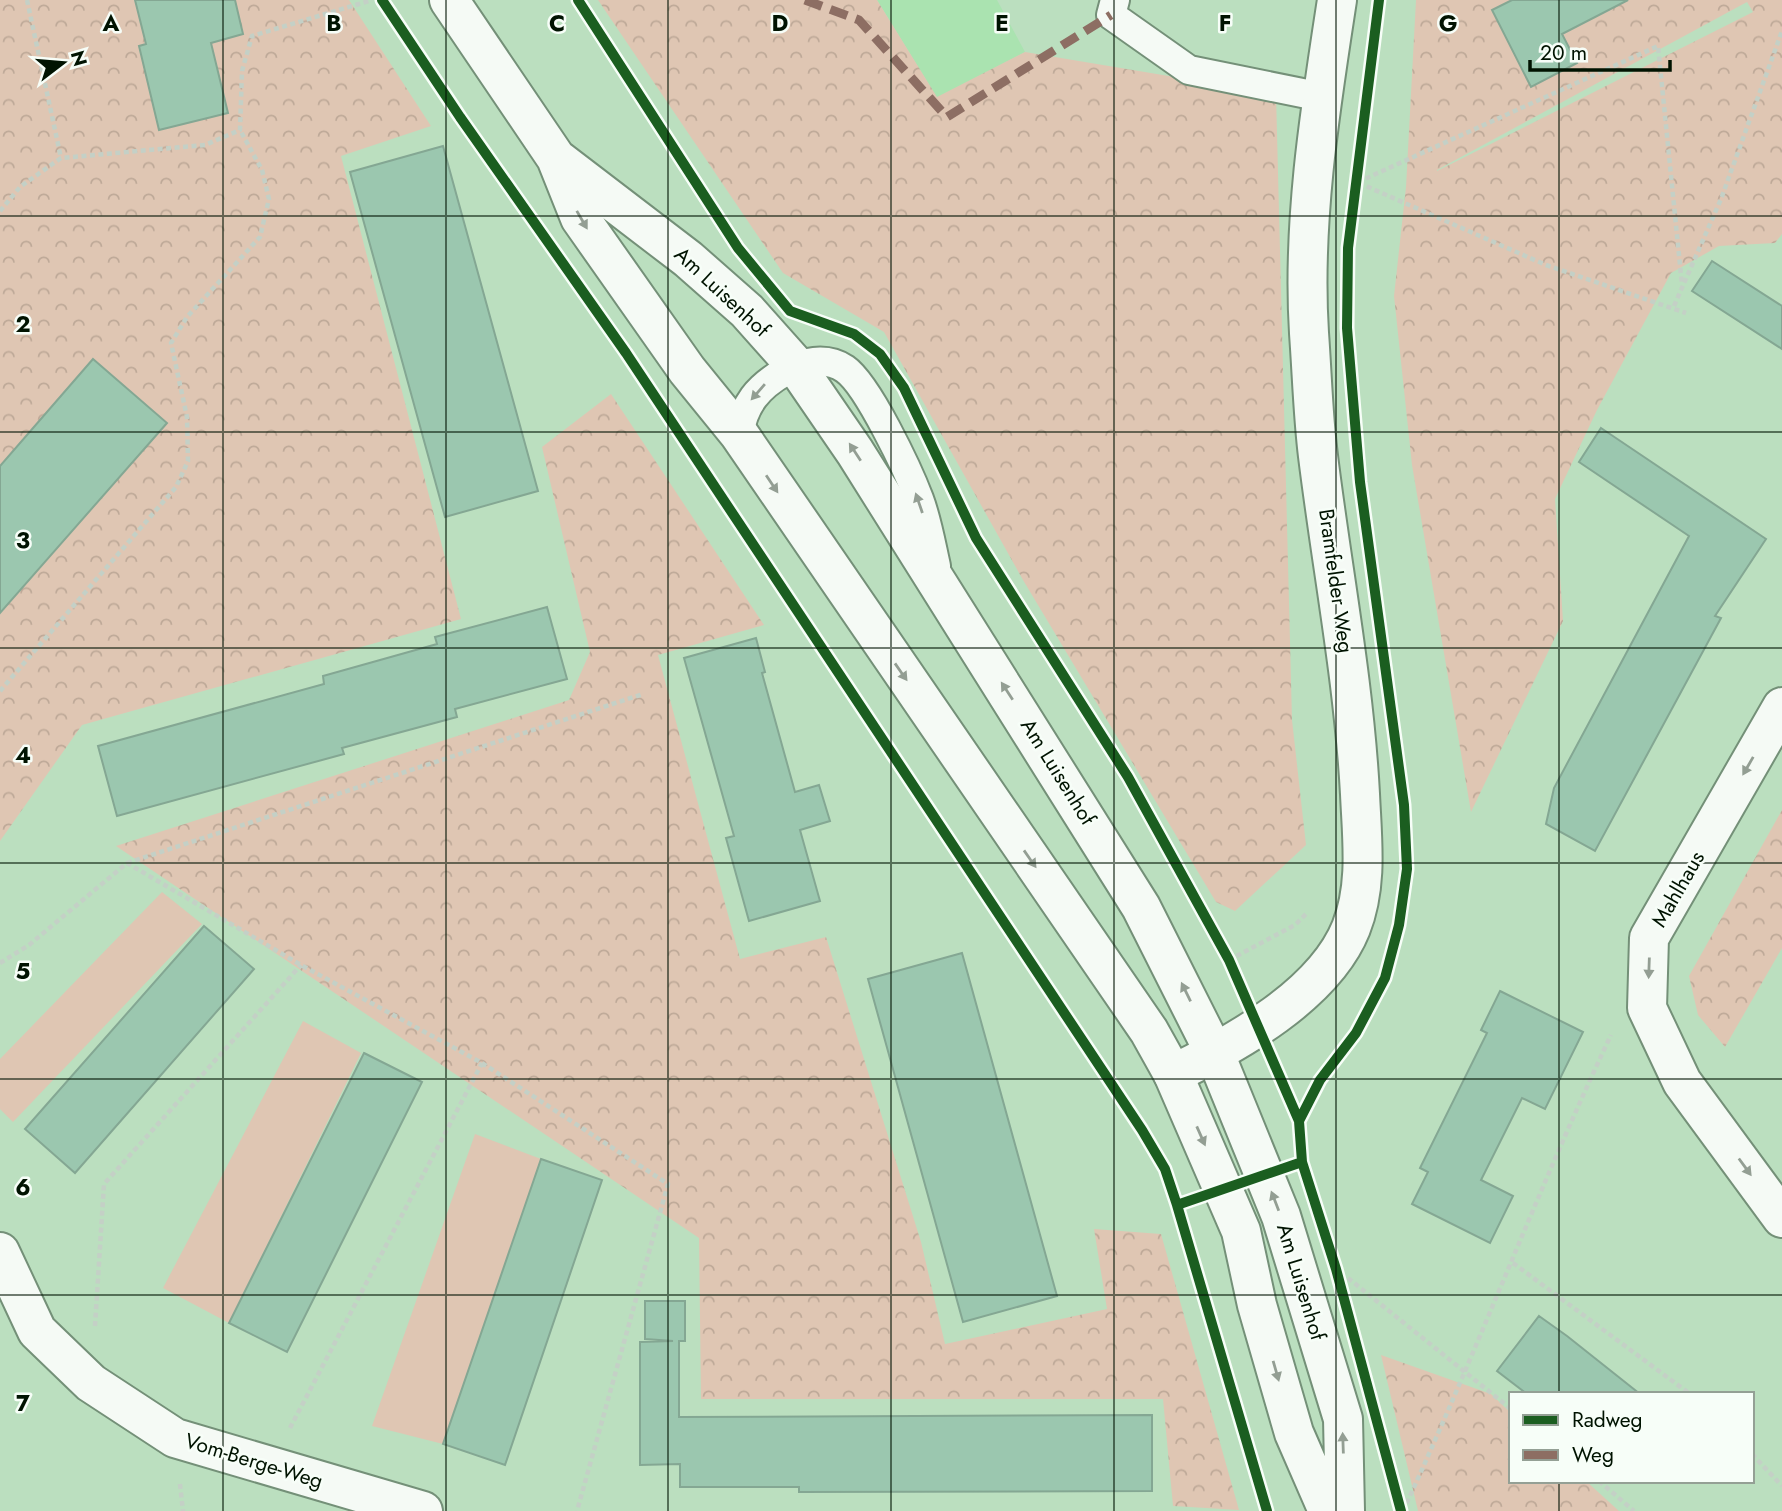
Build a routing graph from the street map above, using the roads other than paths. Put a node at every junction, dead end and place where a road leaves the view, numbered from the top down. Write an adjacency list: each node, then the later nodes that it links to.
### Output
1 (449, 0): 5 (main road, Am Luisenhof)
2 (1115, 0): 4 (lane)
3 (1337, 0): 4 (main road, Bramfelder Weg)
4 (1322, 97): 9 (main road, Bramfelder Weg)
5 (556, 158): 6 (main road, Am Luisenhof); 7 (main road, Am Luisenhof, one-way to 7)
6 (796, 366): 7 (lane, one-way to 7); 9 (main road, Am Luisenhof, one-way to 6)
7 (739, 434): 10 (main road, Am Luisenhof, one-way to 10)
8 (1782, 707): 11 (main road, Mahlhaus, one-way to 11)
9 (1215, 1054): 10 (main road, Bramfelder Weg); 15 (main road, Am Luisenhof, one-way to 9)
10 (1173, 1074): 14 (main road, Am Luisenhof, one-way to 14)
11 (1782, 1218)
12 (0, 1252): 13 (main road, Vom-Berge-Weg)
13 (423, 1511)
14 (1328, 1511)
15 (1345, 1511)

